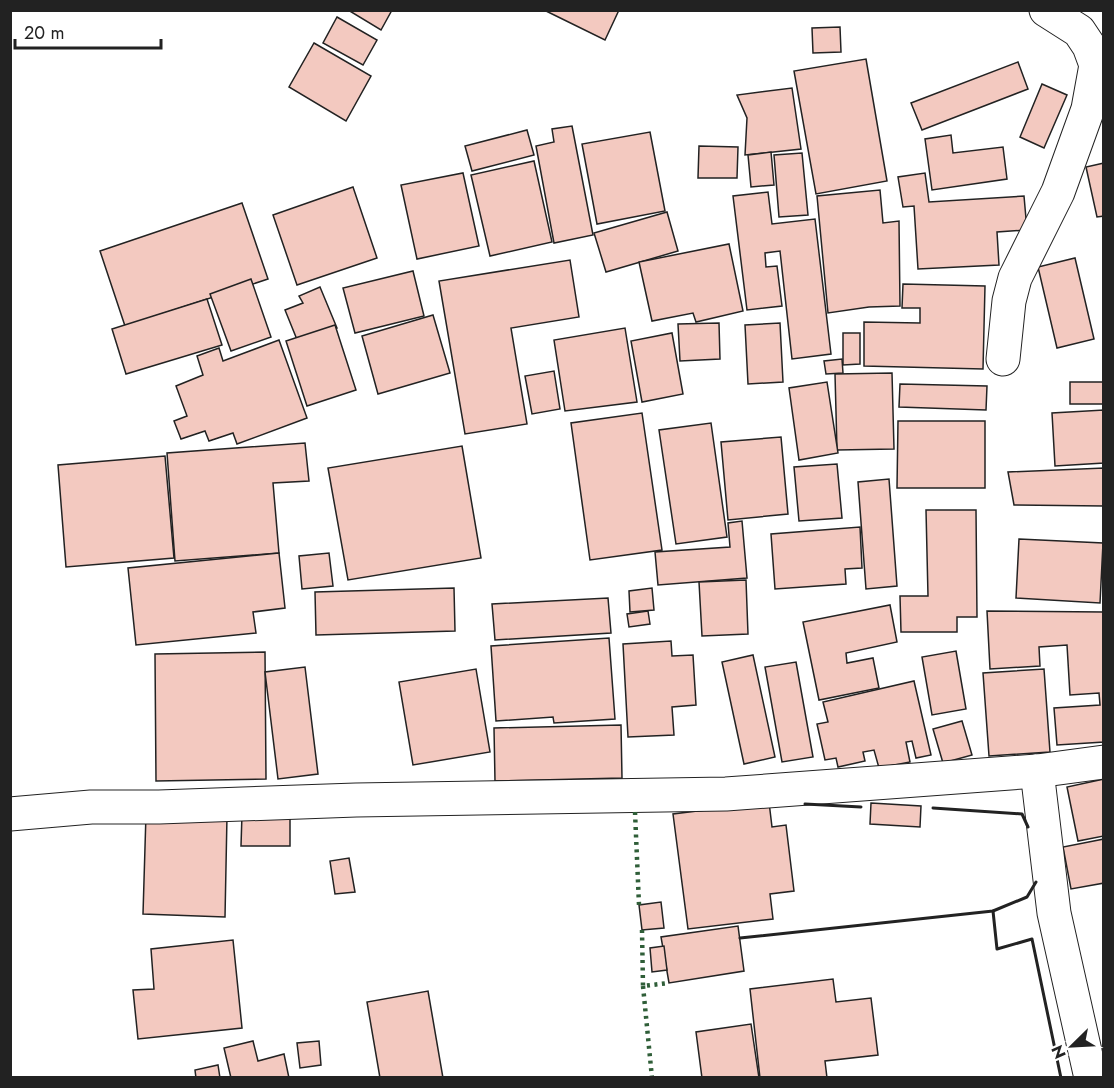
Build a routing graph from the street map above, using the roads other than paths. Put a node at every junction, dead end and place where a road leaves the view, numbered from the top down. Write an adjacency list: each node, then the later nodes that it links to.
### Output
1 (1046, 10): 2 (street)
2 (1003, 359)
3 (1104, 762): 4 (street)
4 (1036, 771): 5 (street); 6 (street)
5 (10, 814)
6 (1091, 1077)

